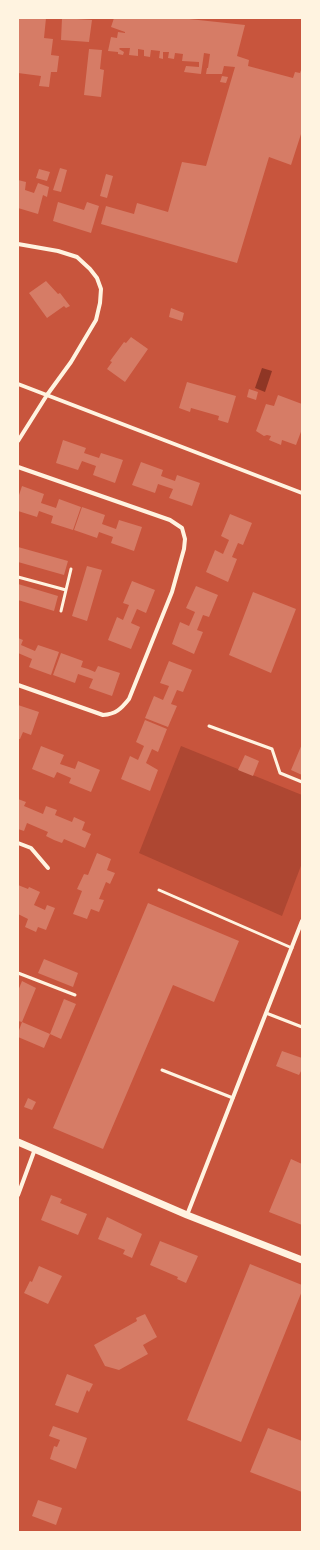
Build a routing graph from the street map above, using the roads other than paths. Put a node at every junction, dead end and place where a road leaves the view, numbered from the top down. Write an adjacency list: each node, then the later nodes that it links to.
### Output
1 (18, 244): 3 (street)
2 (18, 384): 3 (street)
3 (47, 396): 4 (street); 6 (street)
4 (18, 441)
5 (18, 467): 11 (street)
6 (302, 493)
7 (71, 569): 9 (lane)
8 (18, 577): 9 (lane)
9 (66, 590): 10 (lane)
10 (61, 611)
11 (18, 686)
12 (208, 726): 13 (lane)
13 (302, 782)
14 (18, 843): 15 (street)
15 (48, 868)
16 (159, 890): 19 (lane)
17 (302, 921): 18 (street)
18 (300, 930): 19 (street)
19 (292, 948): 22 (street)
20 (18, 973): 21 (lane)
21 (75, 995)
22 (266, 1013): 23 (lane); 25 (street)
23 (302, 1027)
24 (162, 1070): 25 (lane)
25 (233, 1098): 29 (street)
26 (18, 1142): 27 (street)
27 (35, 1149): 28 (street); 29 (street)
28 (18, 1195)
29 (187, 1215): 30 (street)
30 (302, 1260)

